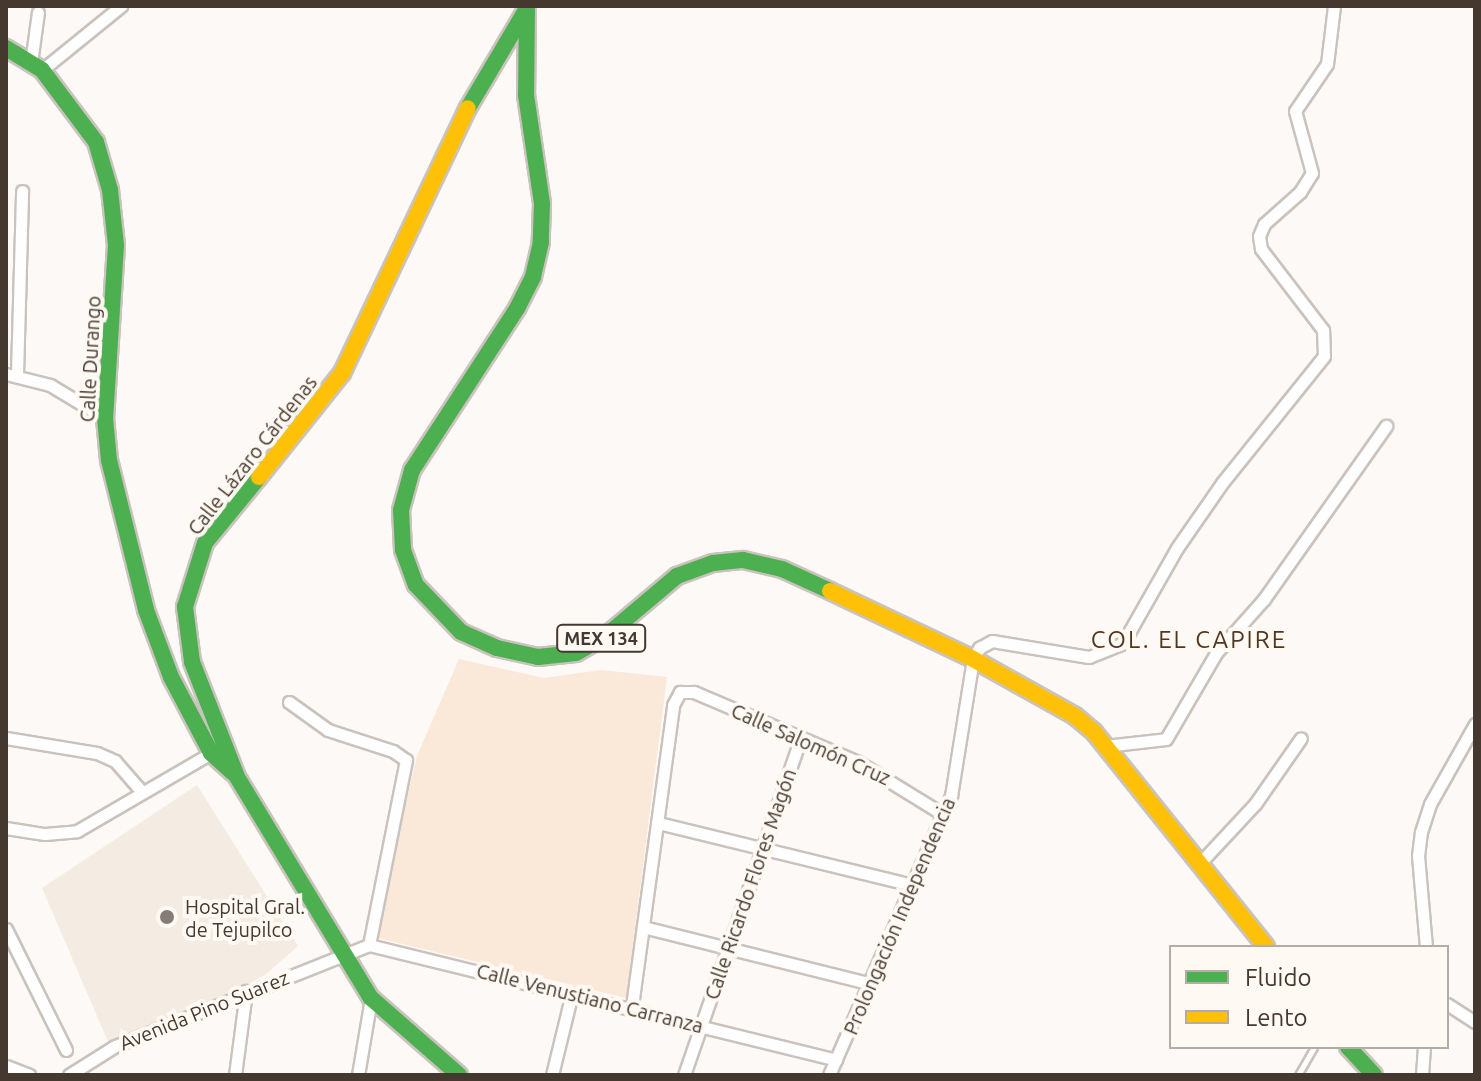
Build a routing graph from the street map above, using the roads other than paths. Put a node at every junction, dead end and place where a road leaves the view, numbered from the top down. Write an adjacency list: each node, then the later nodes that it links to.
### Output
1 (121, 6): 6 (street)
2 (1334, 6): 13 (street)
3 (527, 8): 13 (street, MEX 134); 21 (street, Calle Lázaro Cárdenas)
4 (38, 12): 6 (street)
5 (6, 48): 6 (street, Calle Durango)
6 (36, 67): 11 (street, Calle Durango)
7 (22, 191): 9 (street)
8 (6, 263): 9 (street)
9 (17, 276): 10 (street)
10 (12, 374): 11 (street)
11 (105, 418): 20 (street, Calle Durango)
12 (1386, 426): 19 (street)
13 (973, 659): 19 (street, MEX 134); 23 (street, Prolongación Independencia)
14 (289, 702): 31 (street)
15 (1475, 724): 33 (street)
16 (6, 738): 22 (street)
17 (801, 738): 23 (street, Calle Salomón Cruz); 24 (street, Calle Salomón Cruz); 26 (street, Calle Ricardo Flores Magón)
18 (1301, 738): 27 (street)
19 (1105, 746): 27 (street, MEX 134)
20 (211, 753): 21 (street, Calle Durango); 22 (street)
21 (237, 777): 35 (street, Calle Lázaro Cárdenas)
22 (142, 792): 25 (street)
23 (944, 815): 28 (street, Prolongación Independencia)
24 (658, 823): 26 (street); 29 (street)
25 (6, 828)
26 (764, 846): 28 (street); 34 (street, Calle Ricardo Flores Magón)
27 (1199, 864): 32 (street, MEX 134)
28 (913, 885): 36 (street, Prolongación Independencia)
29 (643, 927): 34 (street); 41 (street)
30 (6, 929): 47 (street)
31 (369, 945): 35 (street); 38 (street, Calle Venustiano Carranza)
32 (1264, 945)
33 (1426, 945)
34 (730, 946): 36 (street); 43 (street, Calle Ricardo Flores Magón)
35 (343, 953): 37 (street, Avenida Pino Suarez); 39 (street, Calle Lázaro Cárdenas)
36 (872, 984): 48 (street, Prolongación Independencia)
37 (246, 991): 51 (street, Avenida Pino Suarez); 52 (street)
38 (572, 993): 41 (street, Calle Venustiano Carranza); 55 (street)
39 (371, 998): 53 (street); 54 (street, Calle Lázaro Cárdenas)
40 (1449, 1005): 42 (street)
41 (632, 1006): 43 (street, Calle Venustiano Carranza)
42 (1475, 1022)
43 (701, 1025): 48 (street, Calle Venustiano Carranza); 56 (street, Calle Ricardo Flores Magón)
44 (1313, 1049): 58 (lane)
45 (1350, 1049): 59 (street)
46 (1424, 1049): 60 (street)
47 (66, 1050)
48 (836, 1060): 57 (street, Prolongación Independencia)
49 (6, 1066): 50 (street)
50 (29, 1075)
51 (69, 1075)
52 (235, 1075)
53 (358, 1075)
54 (459, 1075)
55 (552, 1075)
56 (684, 1075)
57 (829, 1075)
58 (1298, 1075)
59 (1374, 1075)
60 (1422, 1075)

